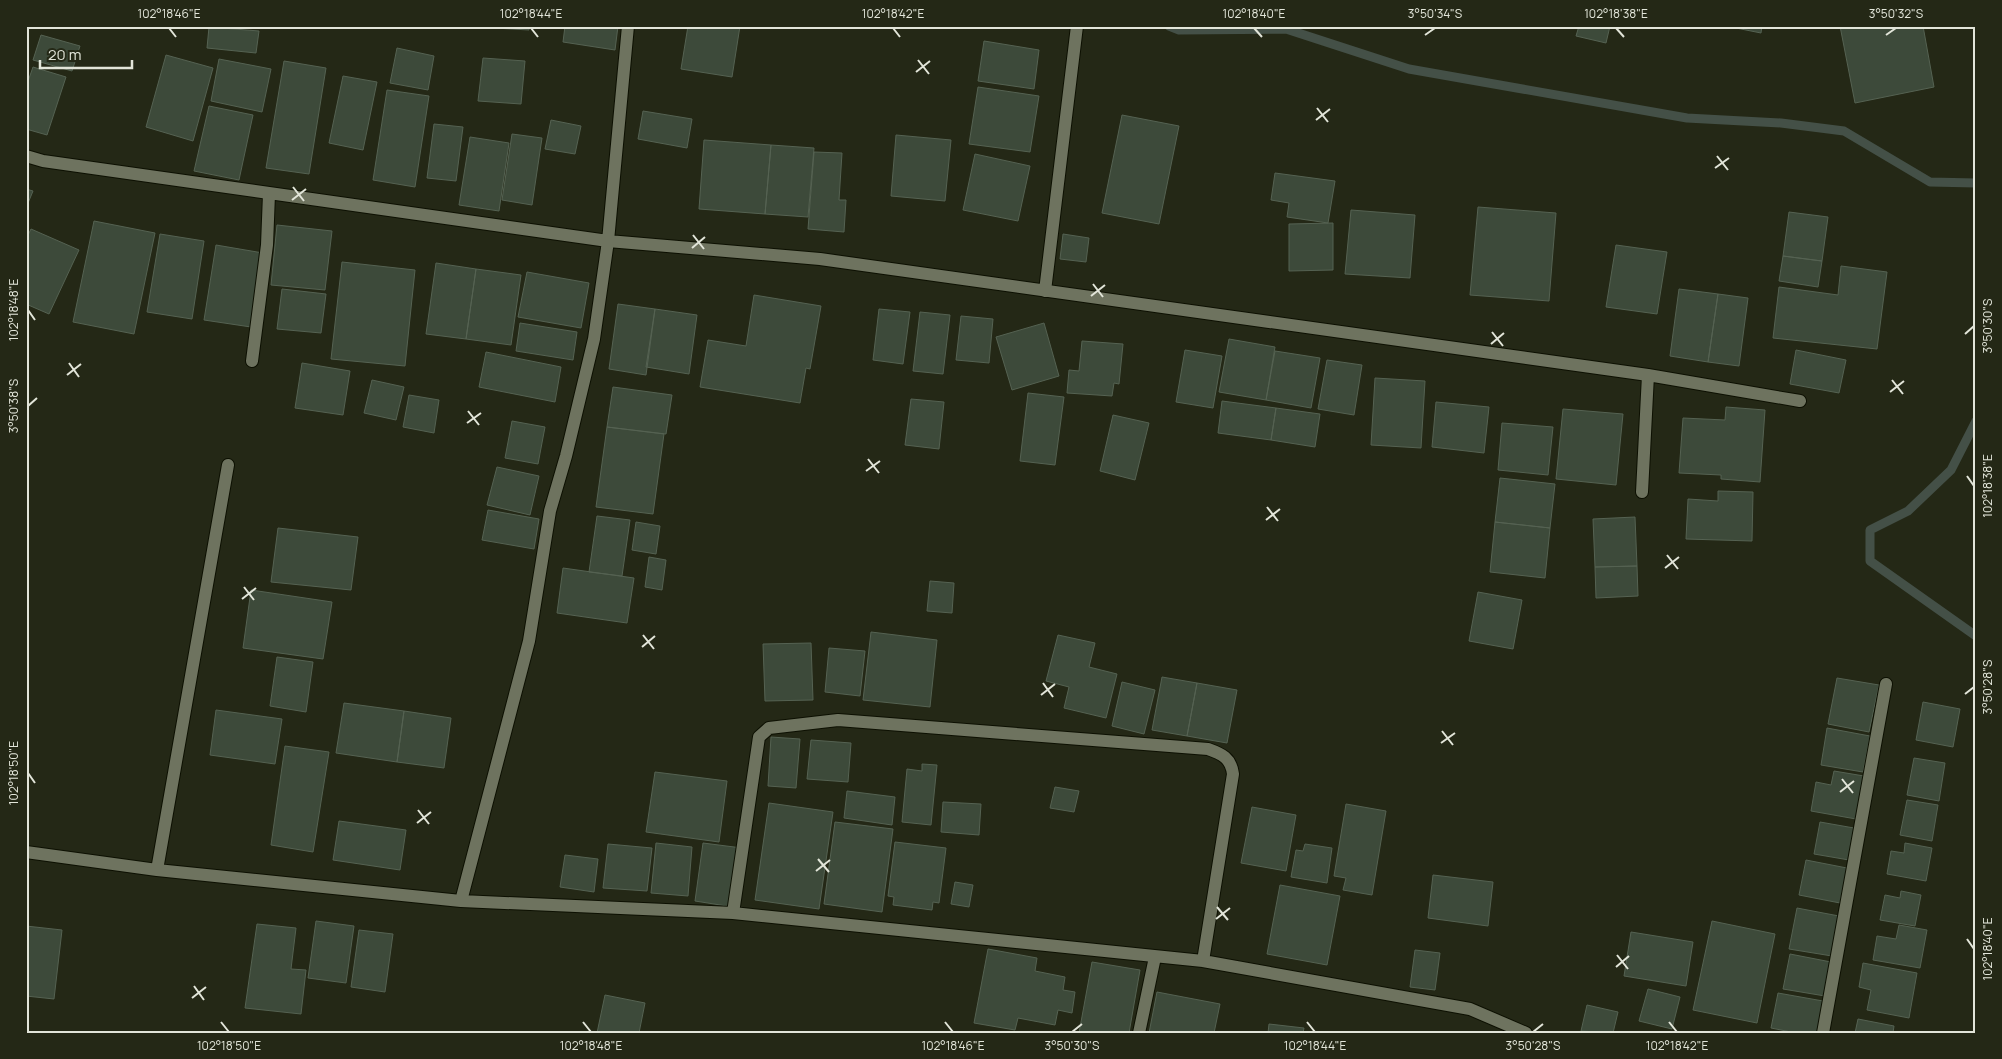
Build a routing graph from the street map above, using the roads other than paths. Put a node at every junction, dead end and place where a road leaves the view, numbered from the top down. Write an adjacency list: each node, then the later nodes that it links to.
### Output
1 (628, 26): 5 (street)
2 (1076, 26): 6 (street)
3 (26, 156): 4 (street)
4 (269, 194): 5 (street); 7 (street)
5 (608, 241): 6 (street); 15 (street)
6 (1045, 291): 8 (street)
7 (252, 361)
8 (1648, 375): 9 (street); 11 (street)
9 (1800, 401)
10 (228, 466): 14 (street)
11 (1642, 492)
12 (1886, 684): 21 (street)
13 (26, 852): 14 (street)
14 (157, 870): 15 (street)
15 (462, 901): 16 (street)
16 (733, 913): 17 (street); 18 (street)
17 (1155, 957): 18 (street); 19 (street)
18 (1203, 961): 20 (street)
19 (1139, 1033)
20 (1526, 1033)
21 (1823, 1033)

